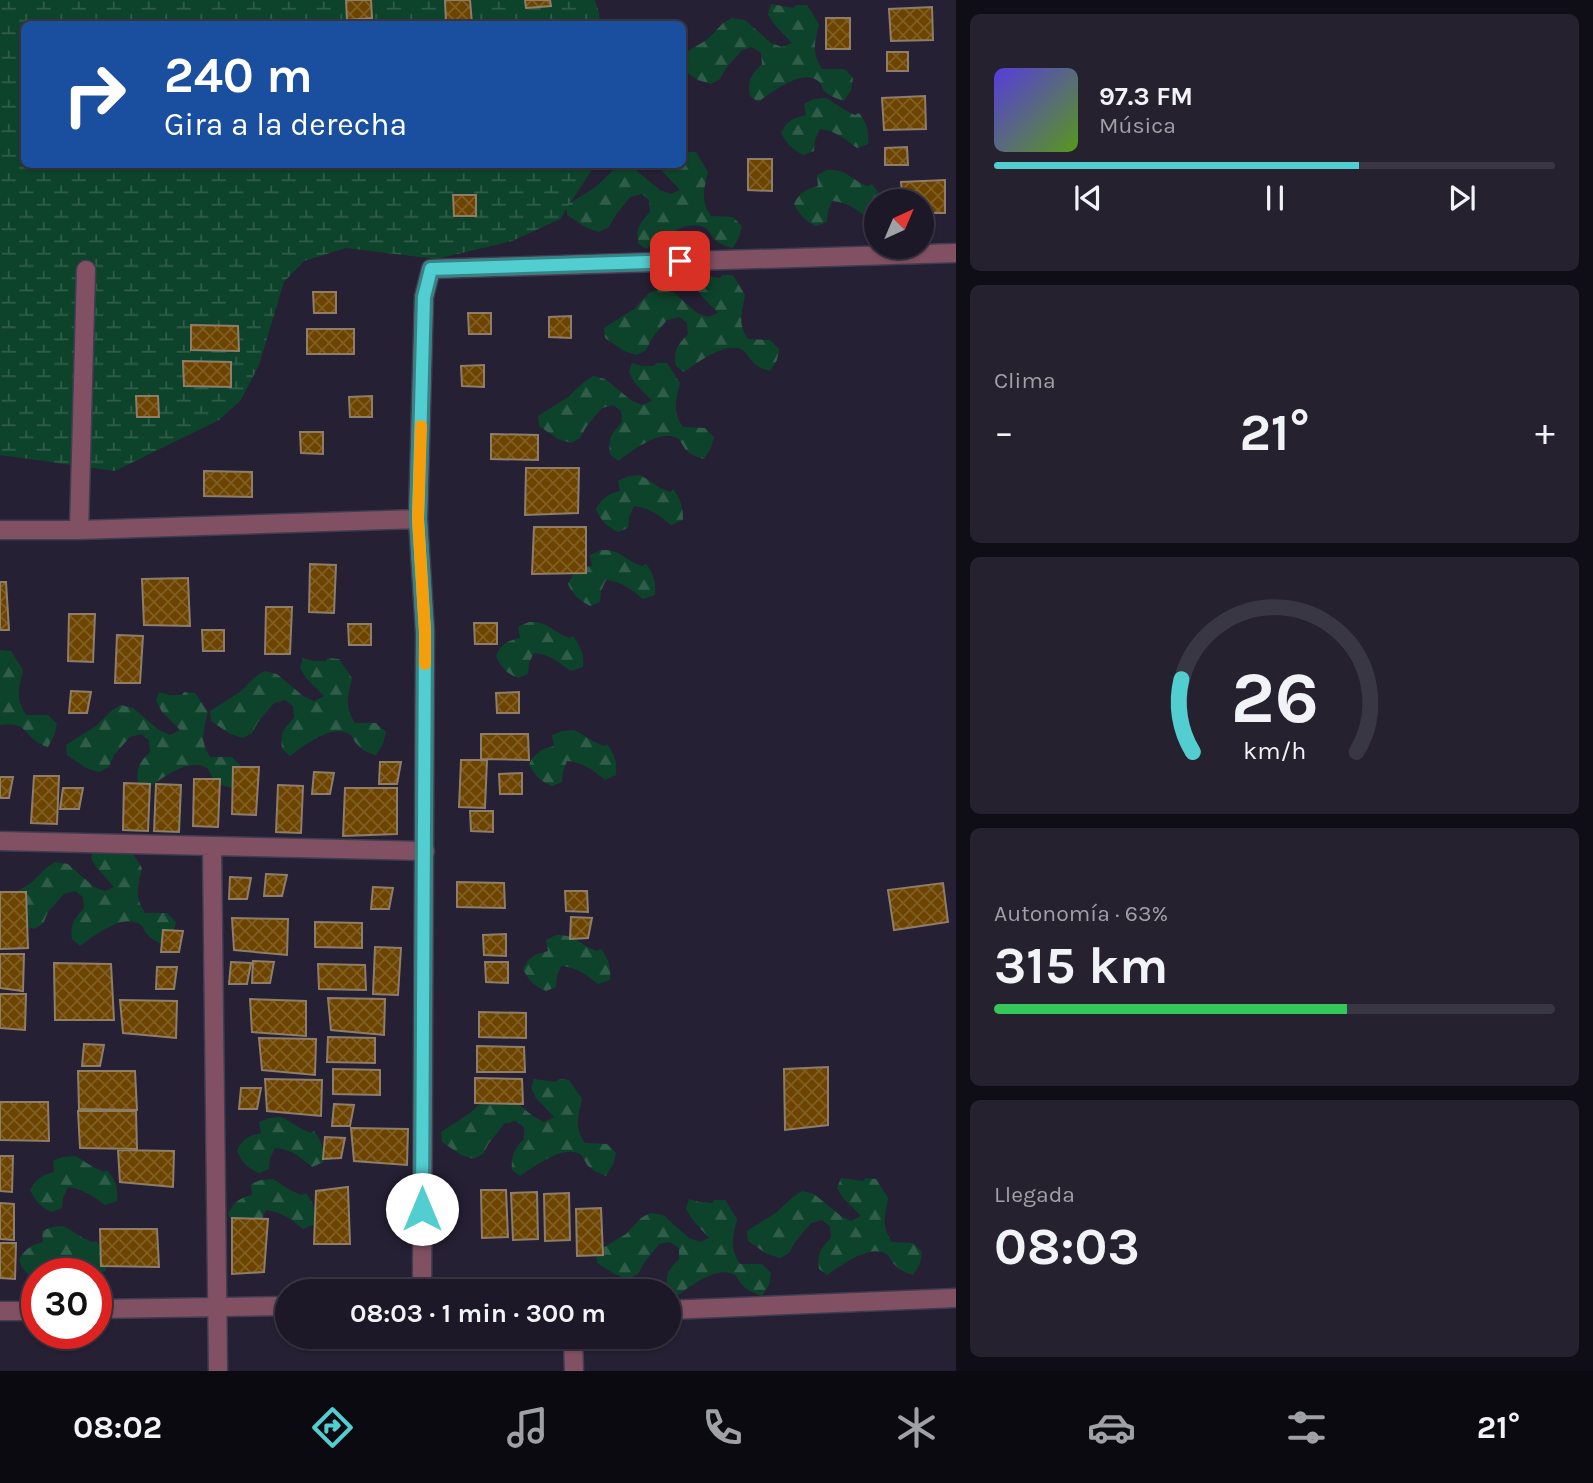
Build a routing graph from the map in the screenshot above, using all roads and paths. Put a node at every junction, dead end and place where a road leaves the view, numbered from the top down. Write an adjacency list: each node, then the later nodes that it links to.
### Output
1 (956, 253): 3 (street)
2 (86, 270): 5 (street)
3 (418, 519): 5 (street); 8 (street)
4 (0, 530): 5 (street)
5 (79, 530)
6 (0, 841): 7 (street)
7 (212, 846): 8 (street); 12 (street)
8 (425, 851): 9 (street)
9 (422, 1279)
10 (956, 1298): 14 (street)
11 (275, 1306): 12 (street)
12 (217, 1307): 13 (street); 18 (street)
13 (112, 1309)
14 (681, 1309)
15 (0, 1311): 16 (street)
16 (21, 1311)
17 (573, 1349): 19 (street)
18 (218, 1371)
19 (574, 1371)

